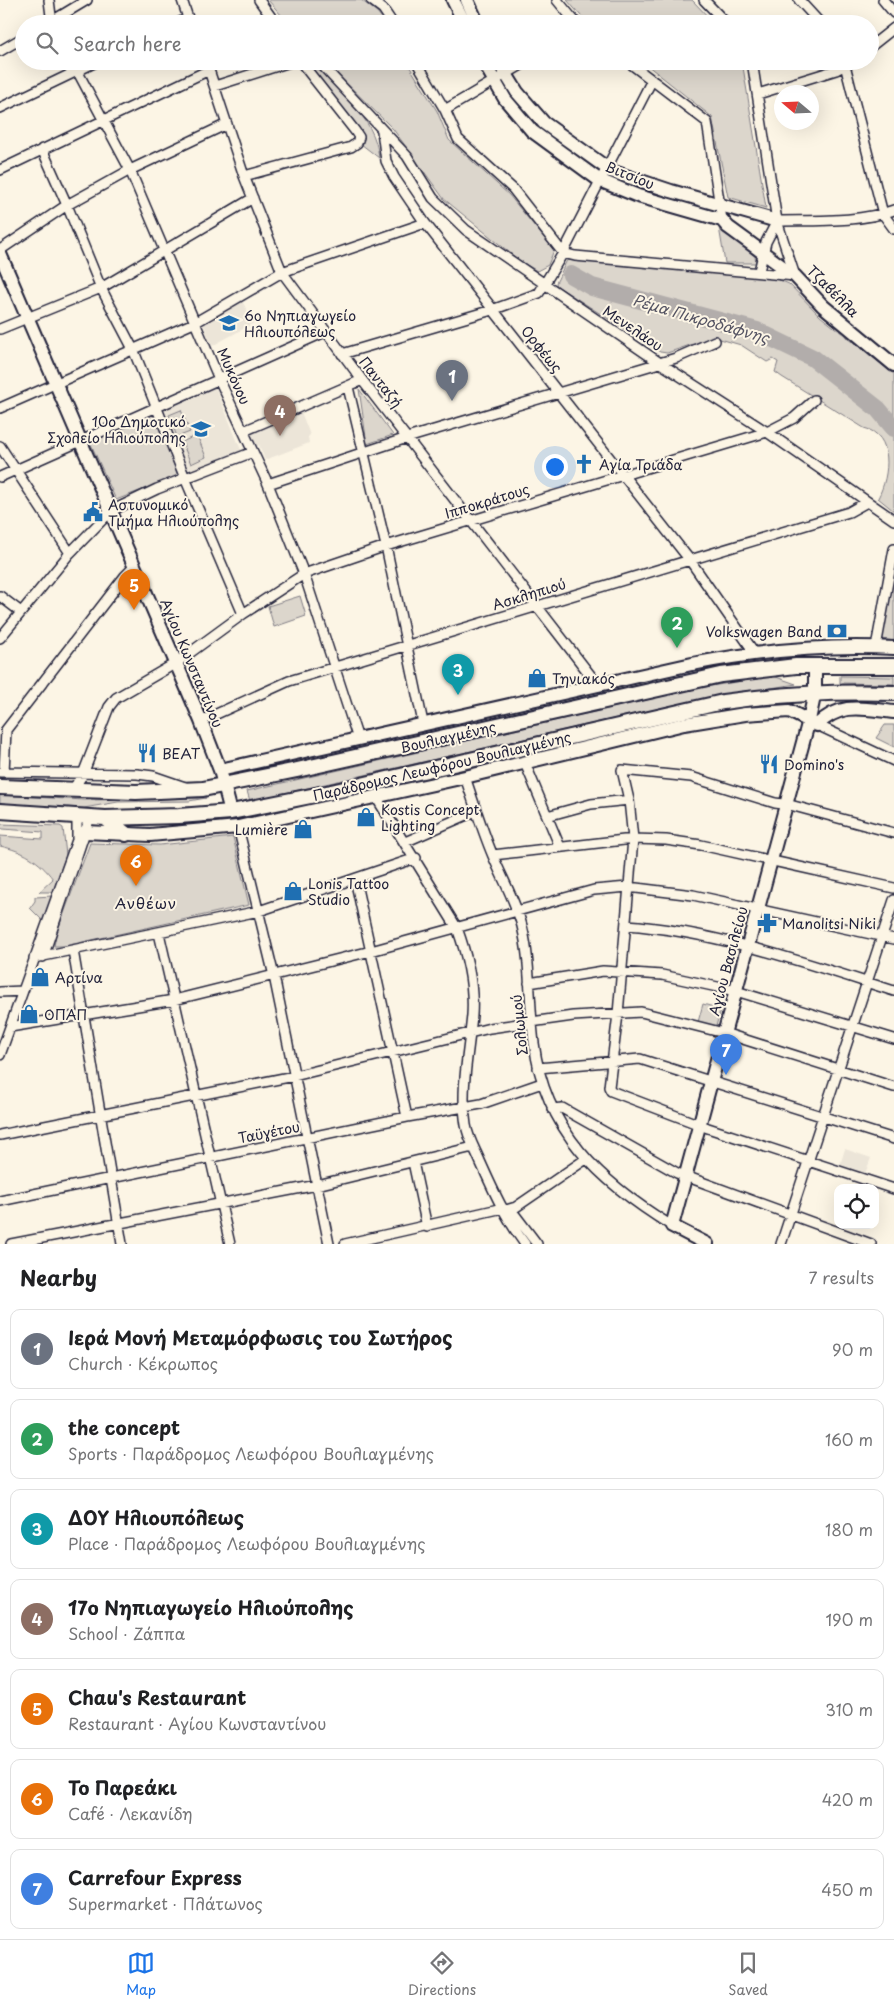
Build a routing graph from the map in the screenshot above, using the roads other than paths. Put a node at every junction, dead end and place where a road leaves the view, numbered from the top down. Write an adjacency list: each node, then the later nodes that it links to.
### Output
1 (49, 0): 14 (street)
2 (87, 0): 15 (street)
3 (182, 0): 16 (street)
4 (259, 0): 13 (street)
5 (371, 0): 17 (street)
6 (453, 0): 18 (street)
7 (467, 0): 19 (street)
8 (557, 0): 20 (street)
9 (704, 0): 21 (street)
10 (799, 0): 22 (street)
11 (883, 0): 12 (street)
12 (894, 13)
13 (270, 14)
14 (50, 15)
15 (63, 15)
16 (187, 15)
17 (387, 15)
18 (460, 15)
19 (474, 15)
20 (570, 15)
21 (718, 15)
22 (813, 15)
23 (894, 28): 24 (street)
24 (879, 40)
25 (15, 42): 26 (street)
26 (0, 50)
27 (200, 70): 48 (street)
28 (209, 70): 44 (street, Πανταζή)
29 (265, 70): 44 (street)
30 (307, 70): 55 (street)
31 (327, 70): 50 (street)
32 (421, 70): 47 (street)
33 (487, 70): 43 (street, Βιτσίου)
34 (503, 70): 41 (street, Βιτσίου)
35 (514, 70): 41 (street)
36 (639, 70): 42 (street)
37 (754, 70): 45 (street, Τζαβέλλα)
38 (827, 70): 45 (street)
39 (849, 70): 61 (street)
40 (78, 71): 46 (street); 48 (street, Μυκόνου)
41 (506, 75): 43 (street); 52 (street, Βιτσίου)
42 (652, 80): 52 (street); 58 (street)
43 (493, 83): 47 (street); 56 (street, Βιτσίου)
44 (215, 86): 49 (street, Πανταζή)
45 (758, 94): 63 (street, Τζαβέλλα)
46 (0, 108)
47 (445, 110): 68 (street)
48 (104, 119): 51 (street); 54 (street, Μυκόνου)
49 (227, 124): 54 (street); 55 (street, Πανταζή)
50 (381, 130): 64 (street, Ορφέως); 74 (street, Μενελάου)
51 (42, 149): 53 (street); 59 (street)
52 (606, 167): 56 (street); 58 (street, Βιτσίου)
53 (0, 170)
54 (130, 170): 59 (street); 66 (street, Μυκόνου)
55 (244, 176): 57 (street, Πανταζή)
56 (599, 180): 62 (street, Βιτσίου); 68 (street)
57 (253, 198): 66 (street); 72 (street, Πανταζή)
58 (720, 204): 62 (street); 63 (street, Βιτσίου)
59 (67, 205): 67 (street); 75 (street)
60 (894, 210): 61 (street)
61 (883, 214): 63 (street); 65 (street)
62 (722, 220): 70 (street, Βιτσίου)
63 (776, 220): 70 (street); 73 (street, Τζαβέλλα)
64 (426, 223): 72 (street); 76 (street, Ορφέως)
65 (894, 229)
66 (165, 249): 75 (street); 78 (street, Μυκόνου)
67 (0, 250)
68 (563, 253): 71 (street); 74 (street)
69 (0, 254): 77 (street, Αγίου Κωνσταντίνου)
70 (763, 254): 71 (street); 73 (street, Βιτσίου)
71 (759, 271): 73 (street)
72 (282, 272): 78 (street); 80 (street, Πανταζή)
73 (795, 276): 85 (street, Τζαβέλλα)
74 (546, 285): 76 (street); 84 (street, Μενελάου)
75 (101, 288): 77 (street); 82 (street)
76 (492, 310): 83 (street); 90 (street, Ορφέως)
77 (28, 318): 79 (street); 88 (street, Αγίου Κωνσταντίνου)
78 (196, 322): 82 (street); 86 (street, Μυκόνου)
79 (0, 329)
80 (325, 332): 83 (street, Πανταζή); 86 (street)
81 (715, 341): 84 (street)
82 (133, 349): 88 (street); 92 (street)
83 (342, 354): 87 (street, Πανταζή)
84 (660, 363): 90 (street); 95 (street, Μενελάου)
85 (894, 365)
86 (219, 379): 92 (street); 94 (street, Μυκόνου)
87 (362, 380): 89 (street); 96 (street, Πανταζή)
88 (56, 384): 93 (street); 97 (street, Αγίου Κωνσταντίνου)
89 (348, 387): 94 (street); 100 (street)
90 (560, 394): 96 (street); 102 (street, Ορφέως)
91 (814, 400): 95 (street, Ιπποκράτους)
92 (158, 407): 97 (street); 104 (street)
93 (0, 408)
94 (244, 431): 99 (street, Μυκόνου)
95 (767, 432): 102 (street, Ιπποκράτους); 106 (street, Μενελάου)
96 (407, 438): 100 (street); 109 (street, Πανταζή)
97 (81, 441): 101 (street); 107 (street, Αγίου Κωνσταντίνου)
98 (0, 446): 101 (street)
99 (253, 452): 104 (street); 105 (street, Μυκόνου)
100 (363, 453): 105 (street); 110 (street)
101 (15, 470): 103 (street); 112 (street)
102 (623, 475): 109 (street, Ιπποκράτους); 113 (street, Ορφέως)
103 (0, 477)
104 (185, 478): 107 (street); 119 (street)
105 (268, 484): 115 (street, Μυκόνου)
106 (867, 502): 108 (street, Μενελάου); 113 (street, Ασκληπιού)
107 (110, 511): 112 (street); 114 (street, Αγίου Κωνσταντίνου)
108 (894, 520)
109 (470, 521): 110 (street, Ιπποκράτους); 117 (street, Πανταζή)
110 (386, 546): 115 (street, Ιπποκράτους); 121 (street)
111 (894, 549): 122 (street)
112 (70, 553): 118 (street)
113 (689, 559): 117 (street, Ασκληπιού); 124 (street, Ορφέως)
114 (134, 567): 125 (street, Αγίου Κωνσταντίνου); 140 (street)
115 (304, 574): 119 (street, Ιπποκράτους); 128 (street, Μυκόνου)
116 (0, 596): 118 (street)
117 (537, 606): 121 (street, Ασκληπιού); 129 (street, Πανταζή)
118 (21, 612): 120 (street)
119 (243, 614): 125 (street, Ιπποκράτους)
120 (0, 638)
121 (407, 645): 128 (street, Ασκληπιού); 135 (street)
122 (876, 647): 123 (street); 124 (street)
123 (894, 648)
124 (754, 652): 129 (street)
125 (176, 663): 134 (street, Αγίου Κωνσταντίνου); 141 (street, Ιπποκράτους)
126 (811, 666): 127 (main road, Βουλιαγμένης); 130 (street, Αγίου Βασιλείου); 143 (main road, Βουλιαγμένης)
127 (894, 666)
128 (336, 668): 134 (street, Ασκληπιού); 136 (street, Μυκόνου)
129 (598, 685): 135 (street)
130 (811, 692): 131 (main road, Βουλιαγμένης); 133 (street, Αγίου Βασιλείου); 152 (main road, Βουλιαγμένης)
131 (894, 693)
132 (894, 712): 133 (street)
133 (810, 720): 137 (street); 138 (street, Παράδρομος Λεωφόρου Βουλιαγμένης); 149 (street, Αγίου Βασιλείου)
134 (201, 721): 139 (street, Αγίου Κωνσταντίνου)
135 (423, 723): 136 (street)
136 (358, 739): 139 (street)
137 (894, 761)
138 (524, 763): 142 (street, Παράδρομος Λεωφόρου Βουλιαγμένης); 154 (street)
139 (220, 770): 143 (street, Αγίου Κωνσταντίνου)
140 (2, 772): 141 (street)
141 (83, 774): 145 (street); 146 (street, Ιπποκράτους)
142 (465, 777): 147 (street, Παράδρομος Λεωφόρου Βουλιαγμένης); 151 (street, Σολωμού)
143 (225, 786): 145 (main road, Βουλιαγμένης); 152 (street, Αγίου Κωνσταντίνου)
144 (0, 787): 146 (main road, Βουλιαγμένης)
145 (194, 790): 146 (main road, Βουλιαγμένης)
146 (72, 791)
147 (376, 797): 156 (street, Παράδρομος Λεωφόρου Βουλιαγμένης); 161 (street)
148 (629, 800): 149 (street); 154 (street); 160 (street)
149 (786, 805): 158 (street); 165 (street, Αγίου Βασιλείου)
150 (0, 811): 153 (main road, Βουλιαγμένης)
151 (476, 811): 161 (street); 163 (street, Σολωμού)
152 (231, 812): 155 (main road, Βουλιαγμένης)
153 (83, 816): 155 (main road, Βουλιαγμένης); 157 (street); 181 (street)
154 (547, 816): 162 (street)
155 (105, 818): 159 (main road)
156 (238, 827): 159 (street, Παράδρομος Λεωφόρου Βουλιαγμένης); 171 (street)
157 (85, 832): 159 (street, Παράδρομος Λεωφόρου Βουλιαγμένης); 181 (street)
158 (894, 833)
159 (126, 834)
160 (633, 840): 162 (street); 165 (street); 167 (street)
161 (406, 842): 164 (street)
162 (560, 847): 163 (street)
163 (493, 855): 172 (street, Σολωμού)
164 (416, 858): 166 (street); 174 (street)
165 (771, 861): 168 (street); 170 (street, Αγίου Βασιλείου)
166 (355, 879): 171 (street); 180 (street)
167 (628, 887): 170 (street); 172 (street); 173 (street)
168 (894, 888)
169 (894, 900): 176 (street)
170 (758, 908): 176 (street); 178 (street, Αγίου Βασιλείου)
171 (259, 910): 175 (street); 183 (street)
172 (517, 910): 174 (street); 184 (street, Σολωμού)
173 (626, 925): 178 (street); 182 (street)
174 (457, 928): 180 (street); 196 (street)
175 (159, 933): 179 (street); 190 (street)
176 (882, 936): 177 (street); 185 (street)
177 (894, 938)
178 (747, 948): 185 (street); 187 (street, Αγίου Βασιλείου)
179 (73, 950): 181 (street); 192 (street)
180 (371, 951): 183 (street); 200 (street)
181 (39, 957): 186 (street)
182 (621, 972): 184 (street); 187 (street); 191 (street)
183 (274, 976): 190 (street); 205 (street)
184 (529, 983): 193 (street, Σολωμού)
185 (867, 983): 188 (street); 195 (street)
186 (22, 991): 189 (street); 194 (street)
187 (736, 991): 195 (street); 197 (street, Αγίου Βασιλείου)
188 (894, 991)
189 (0, 992)
190 (174, 1000): 192 (street); 209 (street)
191 (618, 1014): 193 (street); 197 (street); 202 (street)
192 (84, 1017): 194 (street); 212 (street)
193 (532, 1020): 196 (street); 203 (street, Σολωμού)
194 (10, 1027): 199 (street)
195 (853, 1027): 198 (street); 204 (street)
196 (470, 1033): 200 (street); 210 (street)
197 (724, 1033): 204 (street); 206 (street, Αγίου Βασιλείου)
198 (894, 1039)
199 (3, 1041): 201 (street)
200 (393, 1053): 205 (street); 214 (street)
201 (0, 1055)
202 (613, 1062): 203 (street); 206 (street); 215 (street)
203 (538, 1068): 207 (street, Σολωμού)
204 (839, 1070): 208 (street); 213 (street)
205 (294, 1076): 209 (street); 217 (street)
206 (711, 1080): 213 (street); 215 (street, Αγίου Βασιλείου)
207 (542, 1083): 210 (street, Ταϋγέτου); 211 (street, Σολωμού)
208 (894, 1087)
209 (197, 1095): 212 (street); 220 (street)
210 (464, 1108): 214 (street, Ταϋγέτου); 219 (street)
211 (552, 1109): 221 (street, Σολωμού); 224 (street)
212 (100, 1114): 216 (street); 225 (street)
213 (824, 1116): 218 (street); 222 (street)
214 (407, 1118): 217 (street, Ταϋγέτου)
215 (700, 1123): 222 (street); 224 (street, Αγίου Βασιλείου)
216 (0, 1135)
217 (308, 1139): 220 (street, Ταϋγέτου); 226 (street)
218 (894, 1139)
219 (473, 1147): 223 (street); 230 (street)
220 (211, 1158): 225 (street, Ταϋγέτου); 229 (street)
221 (586, 1159): 230 (street); 234 (street, Σολωμού)
222 (810, 1161): 227 (street); 231 (street)
223 (414, 1162): 226 (street); 233 (street)
224 (686, 1176): 231 (street); 234 (street, Αγίου Βασιλείου)
225 (111, 1179): 228 (street, Ταϋγέτου); 232 (street)
226 (317, 1186): 229 (street); 238 (street)
227 (894, 1189)
228 (0, 1201)
229 (221, 1204): 232 (street); 237 (street)
230 (505, 1209): 233 (street); 240 (street); 241 (street)
231 (791, 1215): 243 (street); 244 (street)
232 (118, 1224): 235 (street); 236 (street)
233 (427, 1226): 239 (street)
234 (672, 1226): 242 (street)
235 (11, 1244)
236 (122, 1244)
237 (230, 1244)
238 (329, 1244)
239 (345, 1244)
240 (525, 1244)
241 (537, 1244)
242 (707, 1244)
243 (781, 1244)
244 (871, 1244)

